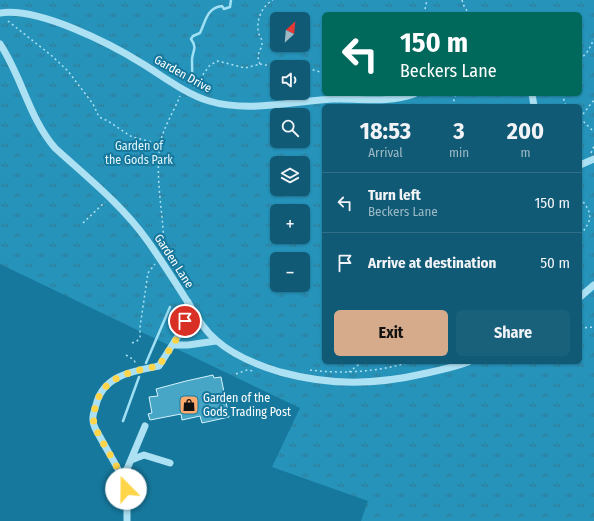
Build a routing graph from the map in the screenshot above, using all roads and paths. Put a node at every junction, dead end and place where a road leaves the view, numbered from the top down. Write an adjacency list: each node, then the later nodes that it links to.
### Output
1 (273, 0): 10 (path)
2 (427, 0): 4 (path)
3 (462, 0): 5 (path)
4 (424, 12)
5 (468, 12)
6 (1, 15): 14 (street, Garden Drive); 20 (path)
7 (594, 39): 9 (path)
8 (0, 44): 23 (street, Garden Lane)
9 (582, 58)
10 (260, 64): 11 (path); 14 (path)
11 (270, 66)
12 (310, 69): 13 (path)
13 (322, 72)
14 (190, 92): 15 (street, Garden Drive); 20 (path)
15 (409, 96)
16 (594, 100): 17 (path)
17 (582, 115)
18 (582, 120): 19 (path)
19 (594, 132)
20 (160, 144): 27 (path)
21 (594, 159): 22 (street)
22 (582, 164)
23 (110, 198): 25 (path); 28 (street, Garden Lane)
24 (582, 201): 26 (path)
25 (84, 223)
26 (582, 233)
27 (166, 253): 28 (path); 29 (path)
28 (159, 259): 32 (street, Garden Lane); 36 (path)
29 (172, 263)
30 (594, 285): 31 (street)
31 (582, 295)
32 (188, 302): 35 (street, Garden Lane); 37 (street)
33 (594, 327): 34 (path)
34 (582, 328)
35 (216, 340): 37 (street); 41 (street, Garden Lane)
36 (132, 343)
37 (172, 345): 42 (street)
38 (126, 354): 42 (path)
39 (359, 364): 45 (path)
40 (401, 364): 45 (path)
41 (460, 364)
42 (139, 370): 50 (street)
43 (305, 370): 45 (path)
44 (255, 372): 46 (path)
45 (349, 372)
46 (236, 374)
47 (145, 426): 48 (street)
48 (131, 460): 49 (street); 50 (street)
49 (170, 463)
50 (121, 474): 51 (street)
51 (127, 521)

